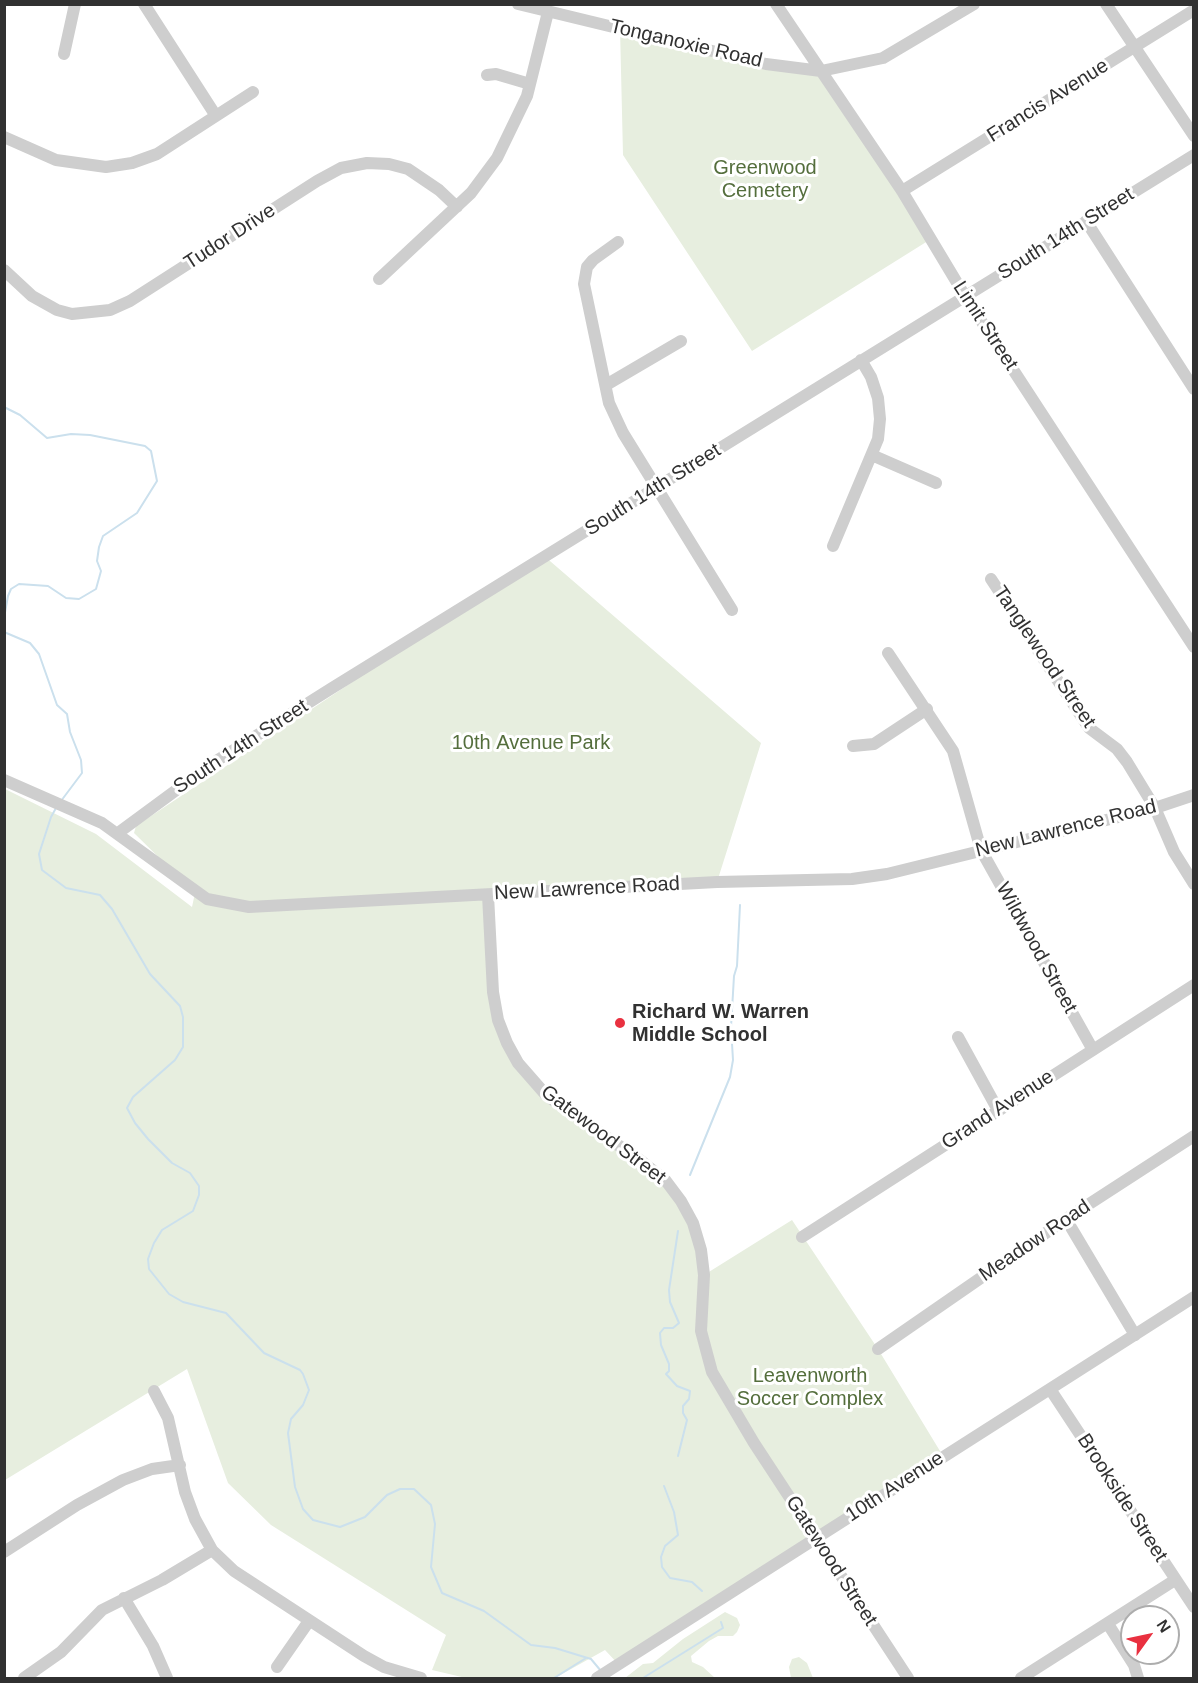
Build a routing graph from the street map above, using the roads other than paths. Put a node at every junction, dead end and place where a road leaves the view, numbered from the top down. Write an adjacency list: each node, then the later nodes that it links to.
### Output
1 (75, 4): 10 (street)
2 (144, 4): 15 (street)
3 (518, 4): 8 (street, Tonganoxie Road)
4 (776, 4): 11 (street, Limit Street)
5 (974, 4): 11 (street, Tonganoxie Road)
6 (1106, 4): 9 (street)
7 (1194, 10): 9 (street, Francis Avenue)
8 (548, 12): 11 (street, Tonganoxie Road); 13 (street)
9 (1134, 47): 16 (street); 19 (street, Francis Avenue)
10 (64, 54)
11 (820, 71): 19 (street, Limit Street)
12 (487, 75): 13 (street)
13 (530, 84): 20 (street)
14 (253, 92): 15 (street)
15 (216, 116): 17 (street)
16 (1194, 136)
17 (4, 137)
18 (1194, 155): 21 (street, South 14th Street)
19 (902, 191): 25 (street, Limit Street)
20 (457, 207): 23 (street, Tudor Drive); 24 (street)
21 (1086, 221): 25 (street, South 14th Street); 29 (street)
22 (618, 242): 28 (street)
23 (4, 270)
24 (379, 279)
25 (965, 296): 27 (street, South 14th Street); 36 (street, Limit Street)
26 (681, 341): 28 (street)
27 (861, 360): 30 (street); 32 (street, South 14th Street)
28 (606, 385): 32 (street)
29 (1194, 389)
30 (873, 456): 31 (street); 33 (street)
31 (936, 483)
32 (658, 488): 35 (street); 43 (street, South 14th Street)
33 (834, 546)
34 (991, 579): 42 (street, Tanglewood Street)
35 (732, 610)
36 (1194, 647)
37 (888, 653): 38 (street, Wildwood Street)
38 (927, 709): 39 (street); 44 (street, Wildwood Street)
39 (854, 746)
40 (4, 780): 43 (street, New Lawrence Road)
41 (1194, 795): 42 (street, New Lawrence Road)
42 (1155, 808): 44 (street, New Lawrence Road); 45 (street, Tanglewood Street)
43 (118, 833): 46 (street, New Lawrence Road)
44 (981, 850): 46 (street, New Lawrence Road); 49 (street, Wildwood Street)
45 (1194, 884)
46 (488, 896): 60 (street, Gatewood Street)
47 (1194, 986): 49 (street, Grand Avenue)
48 (958, 1037): 50 (street)
49 (1093, 1050): 50 (street, Grand Avenue)
50 (998, 1110): 53 (street, Grand Avenue)
51 (1194, 1136): 52 (street, Meadow Road)
52 (1066, 1219): 55 (street); 56 (street, Meadow Road)
53 (802, 1237)
54 (1194, 1297): 55 (street, 10th Avenue)
55 (1135, 1335): 57 (street, 10th Avenue)
56 (878, 1349)
57 (1050, 1389): 60 (street, 10th Avenue); 63 (street, Brookside Street)
58 (154, 1391): 59 (street)
59 (180, 1465): 61 (street); 62 (street)
60 (816, 1538): 72 (street, 10th Avenue); 73 (street, Gatewood Street)
61 (212, 1550): 64 (street); 66 (street)
62 (4, 1552)
63 (1175, 1580): 65 (street, Brookside Street); 67 (street)
64 (124, 1598): 69 (street); 70 (street)
65 (1194, 1607)
66 (309, 1621): 68 (street); 71 (street)
67 (1108, 1624): 74 (street); 75 (street)
68 (277, 1667)
69 (24, 1678)
70 (167, 1678)
71 (421, 1678)
72 (597, 1678)
73 (908, 1678)
74 (1021, 1678)
75 (1138, 1678)

